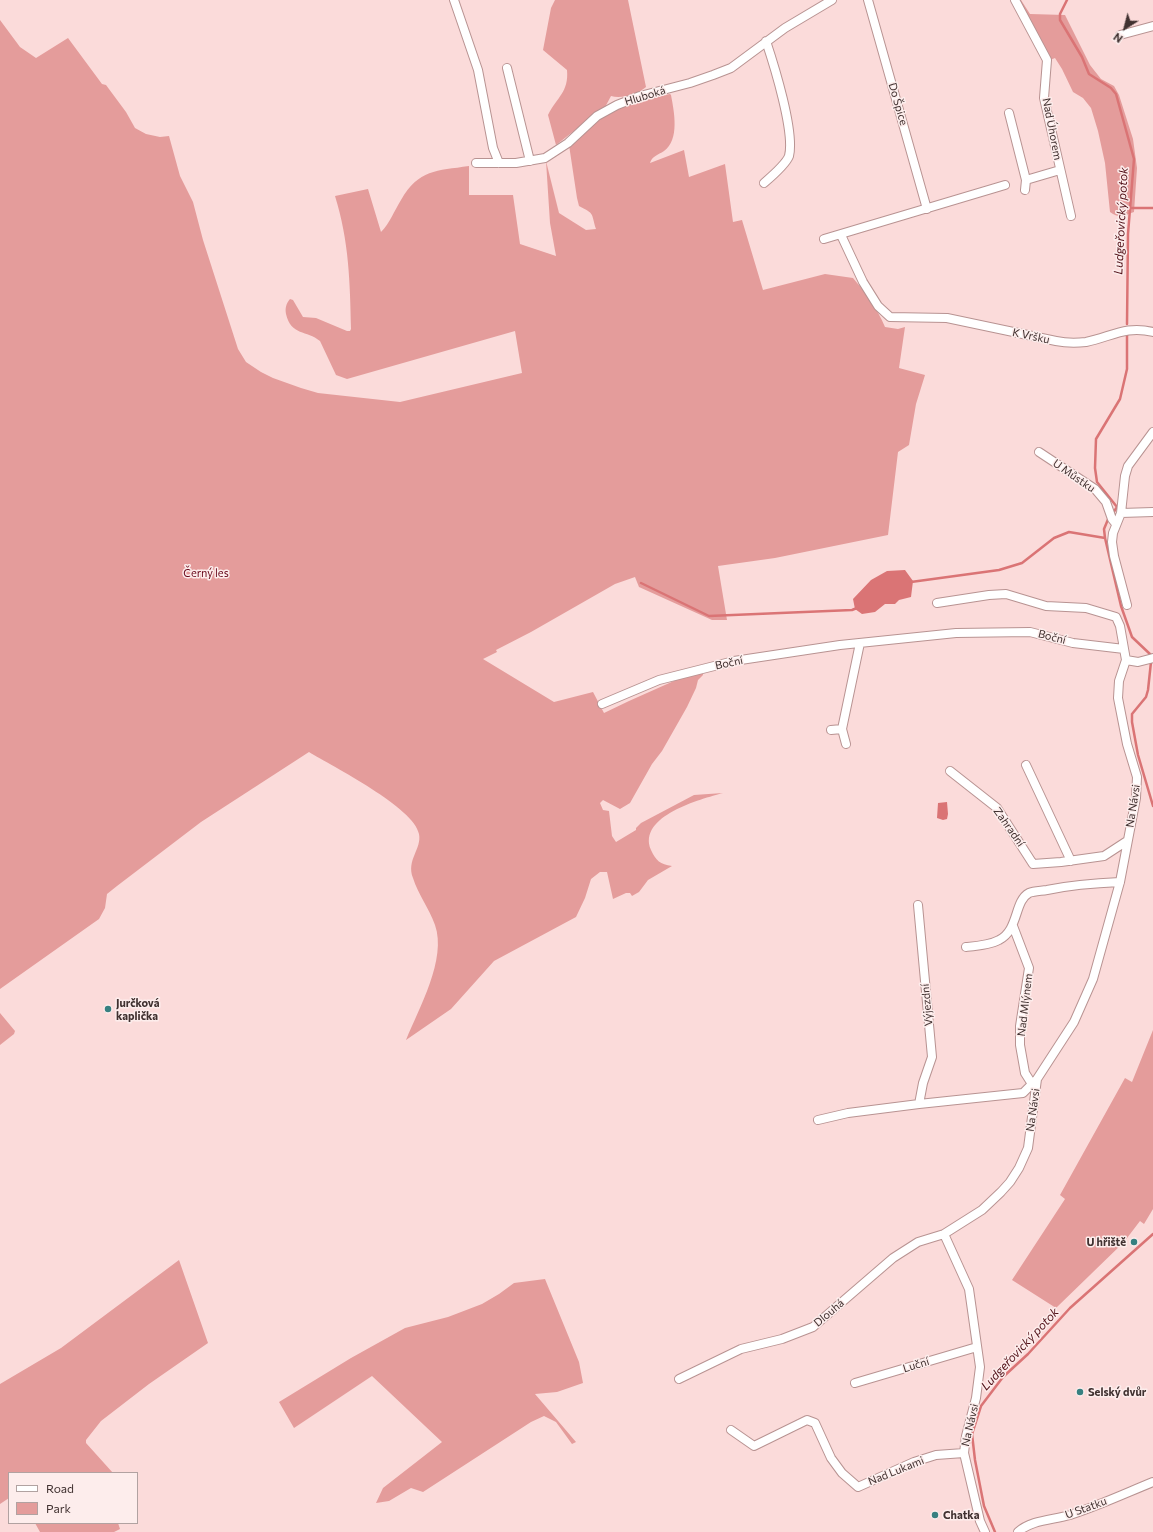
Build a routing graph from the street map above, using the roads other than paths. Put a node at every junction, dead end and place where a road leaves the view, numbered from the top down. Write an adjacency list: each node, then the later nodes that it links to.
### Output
1 (454, 0): 12 (street)
2 (832, 0): 7 (street, Hluboká)
3 (868, 0): 18 (street, Do Špice)
4 (1015, 0): 13 (street, Nad Úhorem)
5 (1153, 26): 6 (street)
6 (1120, 35)
7 (766, 41): 10 (street, Hluboká); 15 (street)
8 (507, 68): 10 (street)
9 (1009, 113): 14 (street)
10 (530, 161): 12 (street, Hluboká)
11 (476, 163): 12 (street, Hluboká)
12 (499, 163)
13 (1060, 170): 14 (street); 19 (street, Nad Úhorem)
14 (1026, 180): 17 (street)
15 (764, 183)
16 (1005, 185): 18 (street)
17 (1025, 190)
18 (927, 209): 20 (street)
19 (1070, 216)
20 (841, 235): 21 (street); 22 (street, K Vršku)
21 (824, 240)
22 (1153, 332)
23 (1153, 432): 25 (street)
24 (1039, 452): 27 (street, U Můstku)
25 (1121, 512): 26 (street); 27 (street)
26 (1153, 512)
27 (1113, 519): 29 (street)
28 (937, 603): 31 (street, Na Návsi)
29 (1127, 605)
30 (860, 643): 31 (street, Boční); 34 (street, Boční); 35 (street)
31 (1124, 649): 33 (street, Na Návsi)
32 (1153, 658): 33 (street)
33 (1126, 660): 40 (street, Na Návsi)
34 (602, 704)
35 (842, 729): 36 (street); 37 (street)
36 (831, 730)
37 (846, 744)
38 (1026, 765): 41 (street)
39 (950, 771): 41 (street, Zahradní)
40 (1127, 841): 41 (street, Zahradní); 42 (street, Na Návsi)
41 (1072, 861)
42 (1120, 882): 44 (street); 46 (street, Na Návsi)
43 (918, 905): 47 (street, Výjezdní)
44 (1013, 926): 45 (street); 46 (street, Nad Mlýnem)
45 (966, 948)
46 (1035, 1082): 47 (street); 49 (street, Na Návsi)
47 (918, 1104): 48 (street)
48 (818, 1120)
49 (944, 1234): 50 (street, Na Návsi); 51 (street, Dlouhá)
50 (977, 1346): 52 (street, Luční); 54 (street, Na Návsi)
51 (679, 1379)
52 (855, 1383)
53 (731, 1430): 54 (street, Nad Lukami)
54 (964, 1453): 56 (street, Na Návsi)
55 (1153, 1482): 57 (street, U Statku)
56 (985, 1532)
57 (1018, 1532)

